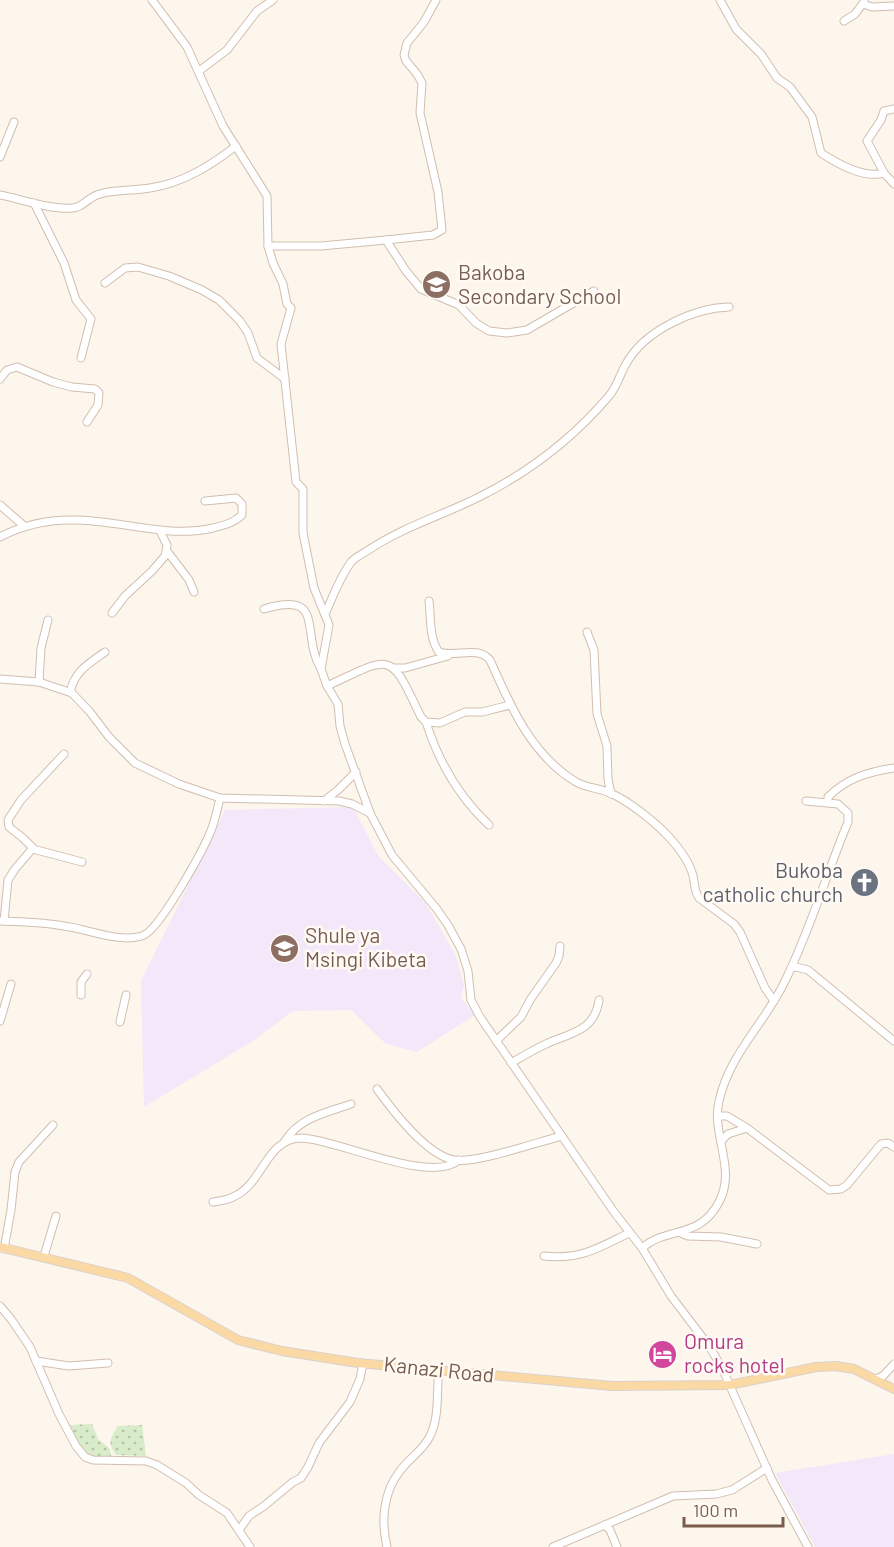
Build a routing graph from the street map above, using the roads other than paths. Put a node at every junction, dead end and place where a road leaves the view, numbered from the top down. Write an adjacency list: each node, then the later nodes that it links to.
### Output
1 (152, 0): 8 (street)
2 (273, 0): 8 (street)
3 (436, 0): 17 (street)
4 (720, 0): 13 (street)
5 (864, 2): 6 (street); 7 (street)
6 (894, 6)
7 (844, 21)
8 (199, 71): 11 (street)
9 (894, 109): 13 (street)
10 (14, 122): 12 (street)
11 (236, 146): 16 (street); 18 (street)
12 (0, 157)
13 (885, 173): 14 (street)
14 (894, 184)
15 (0, 195): 16 (street)
16 (34, 202): 22 (street)
17 (386, 240): 18 (street); 20 (street)
18 (268, 246): 24 (street)
19 (105, 283): 24 (street)
20 (594, 291)
21 (729, 307): 36 (street)
22 (81, 358)
23 (0, 379): 25 (street)
24 (285, 379): 36 (street)
25 (87, 422)
26 (205, 501): 29 (street)
27 (0, 505): 28 (street)
28 (23, 525): 29 (street); 30 (street)
29 (160, 531): 31 (street)
30 (0, 537)
31 (167, 551): 32 (street); 35 (street)
32 (194, 592)
33 (429, 600): 40 (street)
34 (264, 609): 42 (street)
35 (112, 613)
36 (325, 614): 42 (street)
37 (48, 620): 44 (street)
38 (586, 632): 52 (street)
39 (105, 652): 46 (street)
40 (455, 654): 41 (street); 47 (street)
41 (395, 668): 45 (street); 48 (street)
42 (321, 669): 45 (street)
43 (0, 679): 44 (street)
44 (39, 682): 46 (street)
45 (327, 686): 51 (street)
46 (70, 692): 53 (street)
47 (510, 705): 48 (street); 52 (street)
48 (426, 722): 58 (street)
49 (64, 754): 59 (street)
50 (894, 768): 56 (street)
51 (356, 772): 54 (street); 57 (street)
52 (611, 794): 69 (street)
53 (220, 798): 54 (street); 61 (street)
54 (324, 801): 57 (street)
55 (806, 801): 56 (street)
56 (828, 802): 63 (street)
57 (370, 813): 72 (street)
58 (489, 825)
59 (33, 849): 60 (street); 61 (street)
60 (82, 862)
61 (2, 921)
62 (560, 946): 72 (street)
63 (790, 969): 69 (street); 73 (street)
64 (87, 974): 66 (street)
65 (11, 984): 70 (street)
66 (81, 994)
67 (126, 995): 71 (street)
68 (599, 1000): 74 (street)
69 (774, 1001): 77 (street)
70 (0, 1021)
71 (120, 1022)
72 (496, 1041): 74 (street)
73 (894, 1041)
74 (511, 1063): 80 (street)
75 (377, 1089): 84 (street)
76 (351, 1104): 82 (street)
77 (718, 1116): 79 (street); 81 (street)
78 (54, 1125): 90 (street)
79 (747, 1128): 81 (street); 83 (street)
80 (562, 1136): 84 (street); 87 (street)
81 (722, 1140): 88 (street)
82 (285, 1141): 84 (street); 85 (street)
83 (894, 1147)
84 (459, 1160)
85 (213, 1202)
86 (56, 1216): 93 (street)
87 (629, 1233): 91 (street); 92 (street)
88 (681, 1233): 89 (street); 91 (street)
89 (757, 1244)
90 (2, 1248): 93 (main road, Kanazi Road)
91 (642, 1248): 101 (street)
92 (544, 1256)
93 (44, 1257): 97 (main road, Kanazi Road)
94 (0, 1306): 95 (street)
95 (36, 1361): 96 (street); 105 (street)
96 (108, 1363)
97 (363, 1363): 99 (main road, Kanazi Road); 105 (street)
98 (894, 1364): 100 (street)
99 (439, 1371): 101 (main road, Kanazi Road); 107 (street)
100 (876, 1379): 101 (main road, Kanazi Road); 102 (main road, Kanazi Road)
101 (730, 1385): 103 (street)
102 (894, 1389)
103 (767, 1468): 104 (street); 110 (street)
104 (604, 1525): 108 (street); 109 (street)
105 (239, 1530): 106 (street)
106 (250, 1547)
107 (387, 1547)
108 (553, 1547)
109 (618, 1547)
110 (808, 1547)

